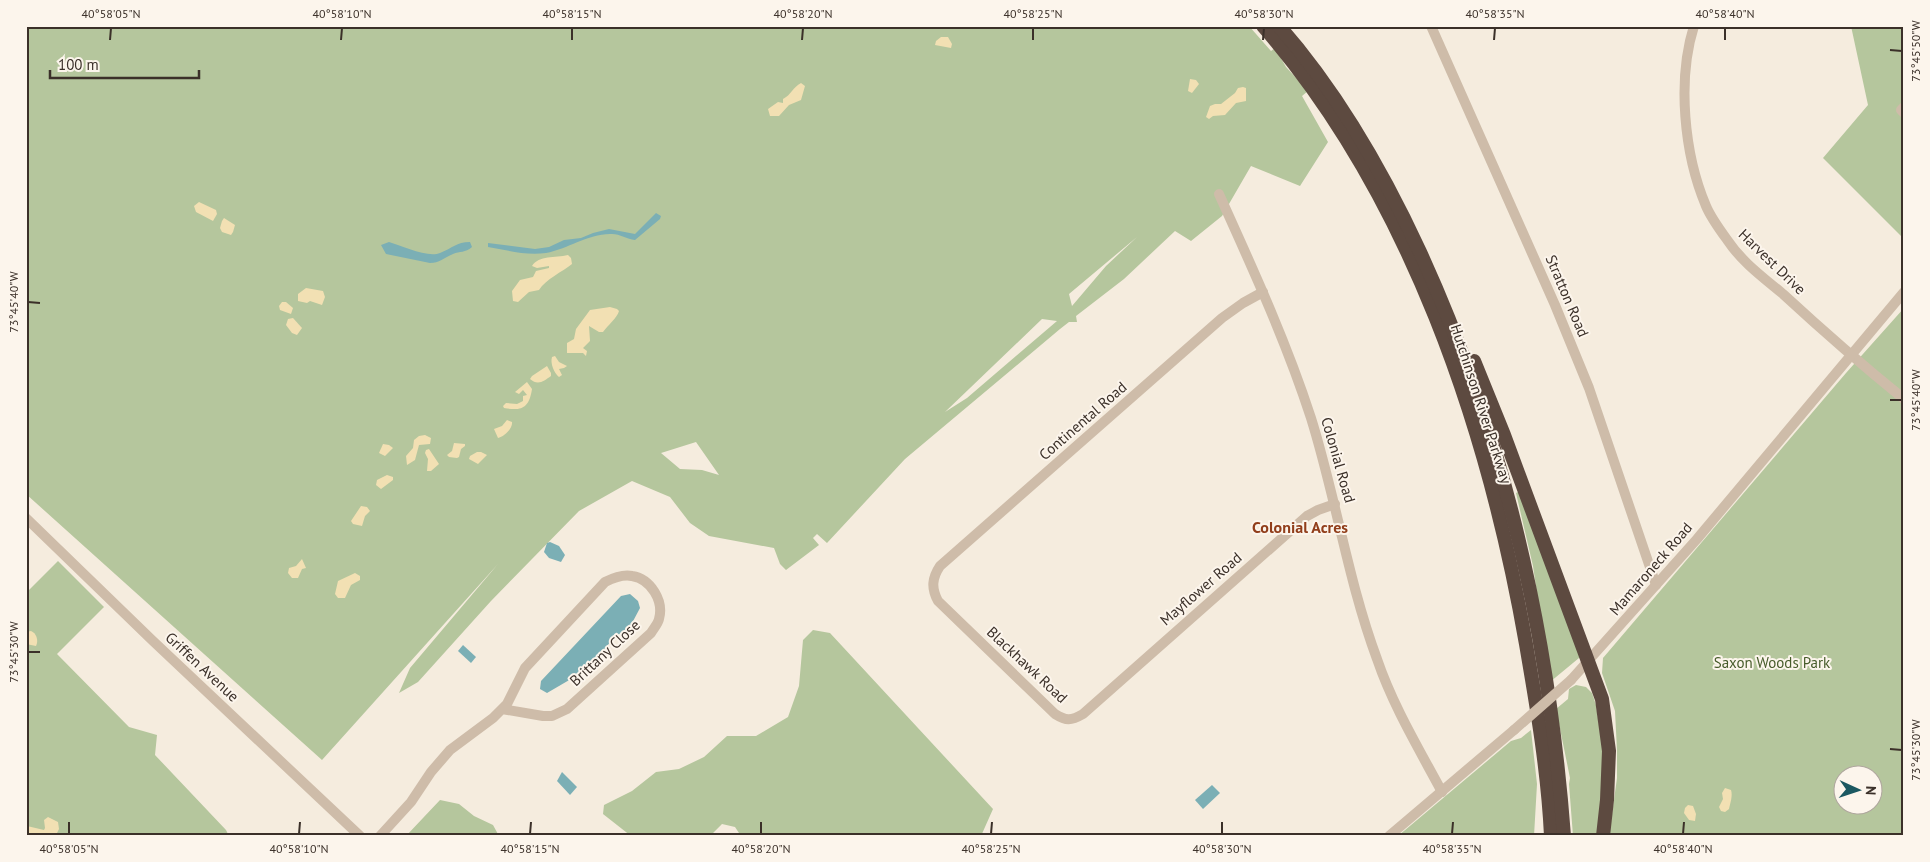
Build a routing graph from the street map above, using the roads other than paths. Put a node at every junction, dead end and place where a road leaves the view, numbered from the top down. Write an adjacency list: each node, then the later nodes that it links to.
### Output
1 (1263, 26): 20 (highway, Hutchinson River Parkway)
2 (1280, 26): 10 (highway, Hutchinson River Parkway)
3 (1431, 26): 16 (street, Stratton Road)
4 (1694, 26): 11 (street, Harvest Drive)
5 (1904, 107): 6 (street)
6 (1904, 113)
7 (1219, 194): 8 (street, Colonial Road)
8 (1263, 292): 13 (street, Colonial Road); 15 (street, Continental Road)
9 (1904, 292): 11 (street, Mamaroneck Road)
10 (1446, 310): 17 (highway); 27 (highway, Hutchinson River Parkway)
11 (1851, 356): 12 (street, Harvest Drive); 16 (street, Mamaroneck Road)
12 (1904, 399)
13 (1335, 504): 18 (street, Mayflower Road); 21 (street, Colonial Road)
14 (26, 518): 22 (street, Griffen Avenue)
15 (933, 582): 18 (street, Blackhawk Road)
16 (1656, 585): 17 (street, Mamaroneck Road)
17 (1589, 662): 21 (street, Mamaroneck Road, bridge); 28 (highway)
18 (1115, 686)
19 (502, 709): 19 (street, Brittany Close); 23 (street, Brittany Close)
20 (1546, 782): 25 (highway); 26 (highway, Hutchinson River Parkway)
21 (1442, 792): 24 (street, Mamaroneck Road)
22 (360, 836)
23 (380, 836)
24 (1389, 836)
25 (1542, 836)
26 (1551, 836)
27 (1564, 836)
28 (1603, 836)

